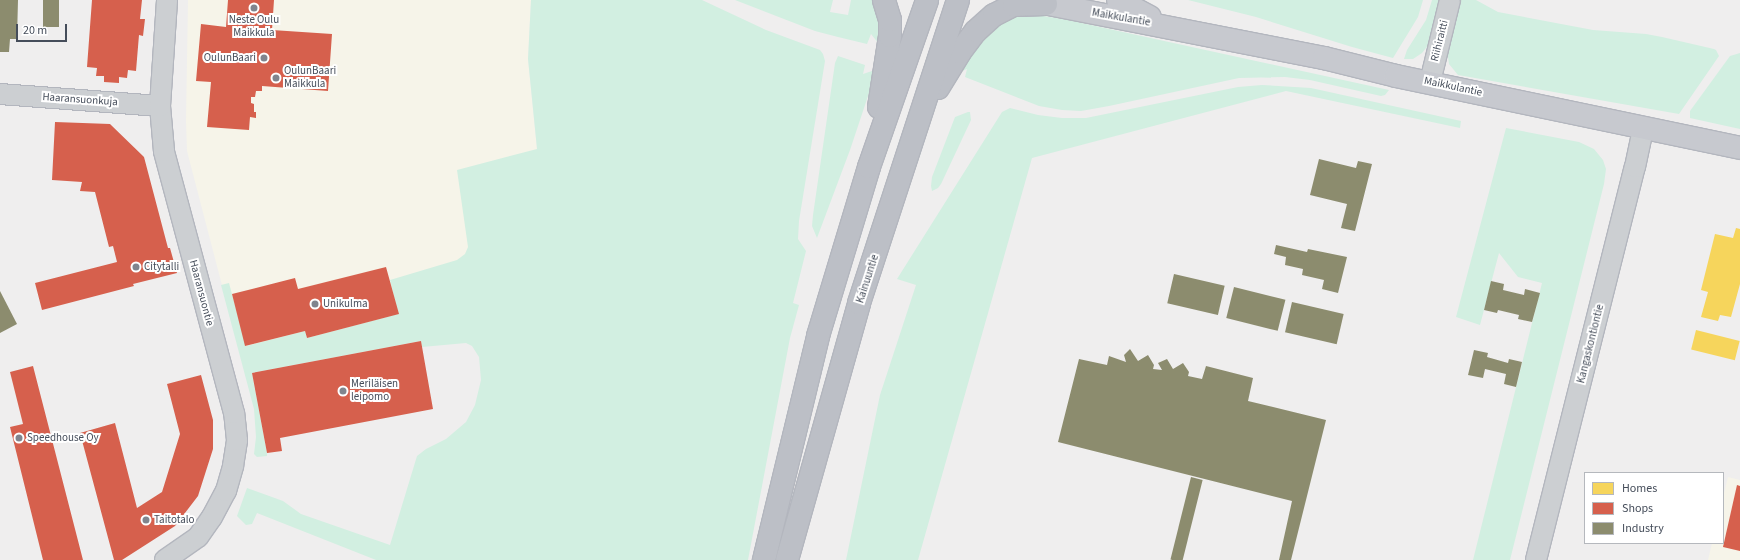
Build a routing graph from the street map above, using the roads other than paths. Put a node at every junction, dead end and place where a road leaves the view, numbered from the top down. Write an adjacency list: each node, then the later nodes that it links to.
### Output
1 (167, 0): 11 (street, Haaransuontie)
2 (884, 0): 15 (highway)
3 (927, 0): 15 (highway)
4 (958, 0): 12 (highway, Kainuuntie)
5 (1118, 0): 8 (main road, Maikkulantie)
6 (1450, 0): 9 (street, Riihiraitti)
7 (1037, 2): 8 (main road, Maikkulantie); 12 (highway)
8 (1167, 26): 9 (main road, Maikkulantie)
9 (1430, 82): 13 (main road, Maikkulantie)
10 (0, 94): 11 (street, Haaransuonkuja)
11 (160, 106): 16 (street, Haaransuontie)
12 (919, 120): 18 (highway, Kainuuntie)
13 (1643, 128): 14 (main road, Maikkulantie); 19 (street, Kangaskontiontie)
14 (1740, 148)
15 (869, 167): 17 (highway)
16 (165, 560)
17 (764, 560)
18 (787, 560)
19 (1536, 560)

